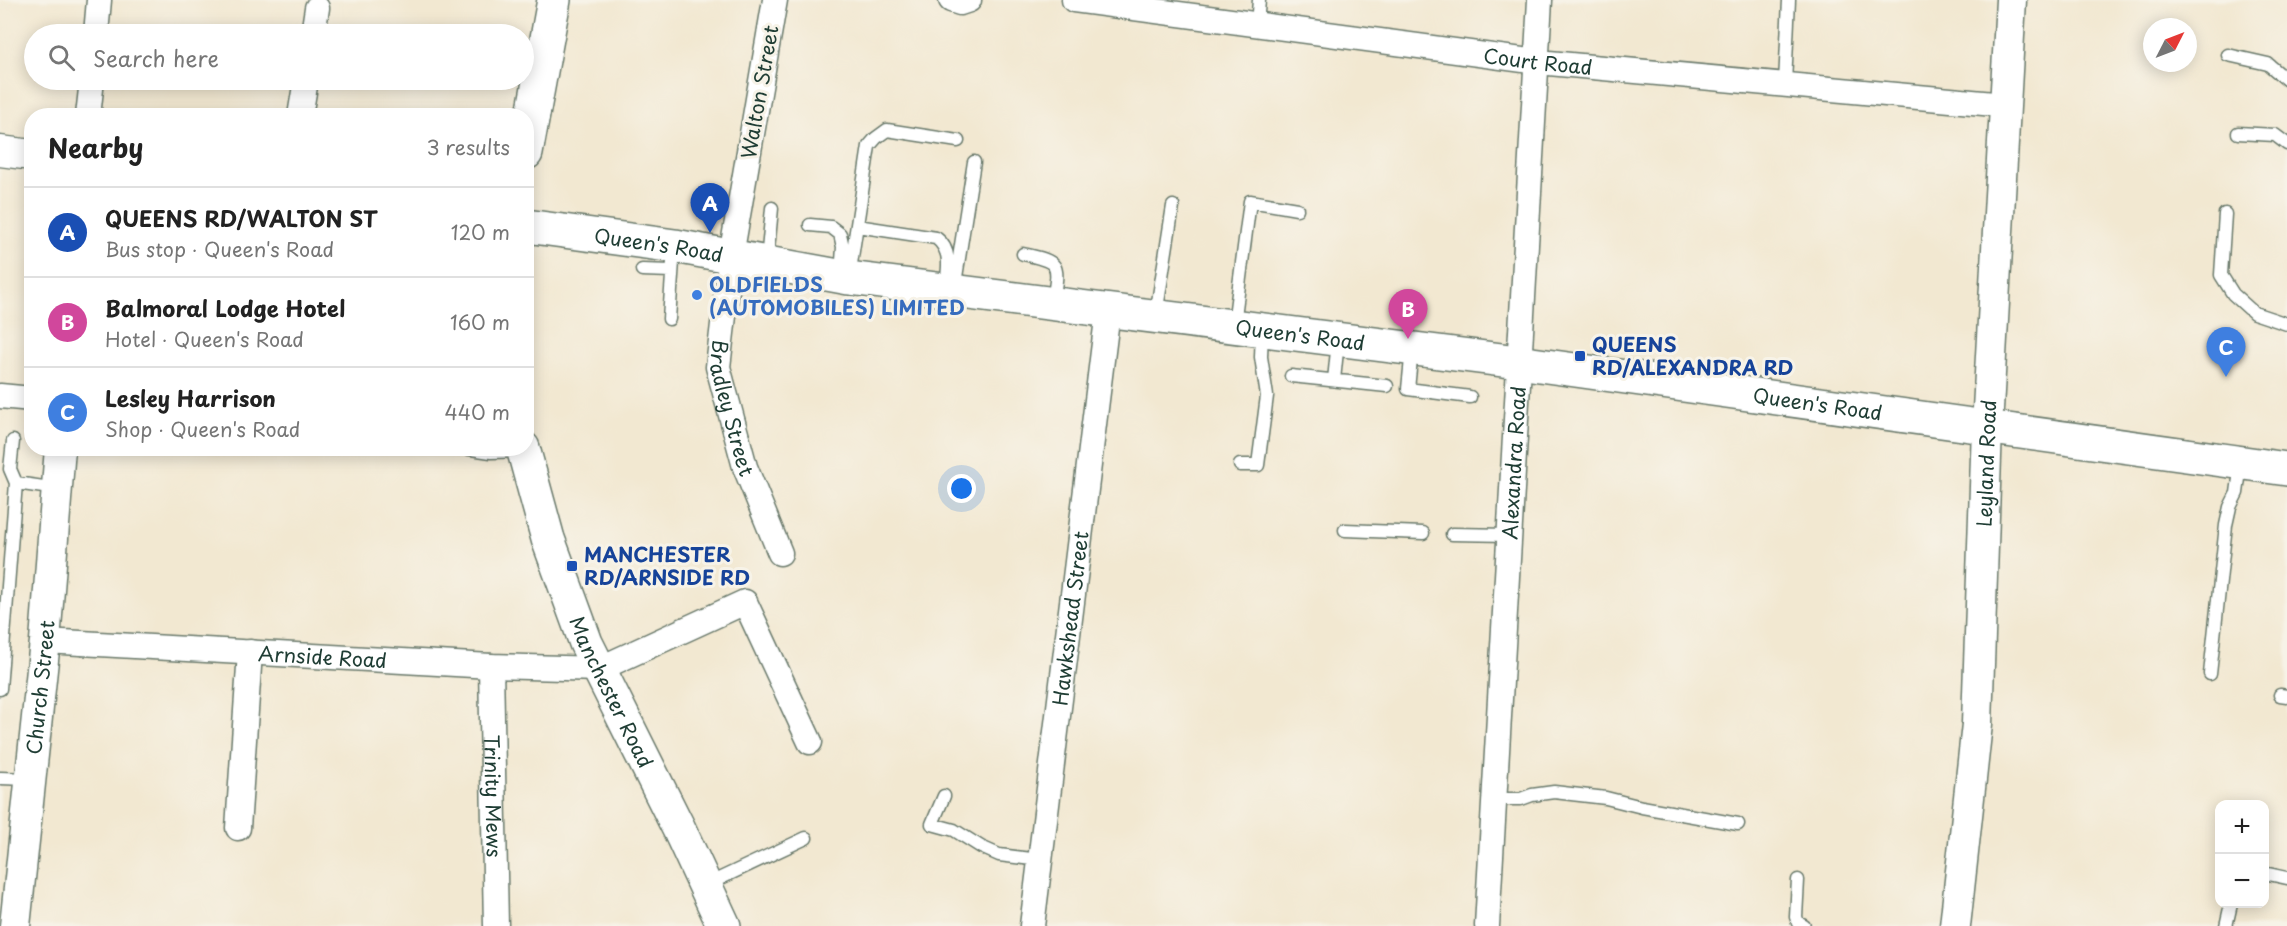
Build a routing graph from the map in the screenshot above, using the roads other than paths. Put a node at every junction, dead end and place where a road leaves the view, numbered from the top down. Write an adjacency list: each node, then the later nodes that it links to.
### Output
1 (99, 0): 12 (street)
2 (554, 0): 24 (main road)
3 (776, 0): 39 (street, Walton Street)
4 (951, 0): 5 (street)
5 (969, 0)
6 (1074, 0): 14 (street, Court Road)
7 (1259, 0): 14 (lane)
8 (1540, 0): 16 (street, Alexandra Road)
9 (1789, 0): 18 (lane)
10 (2011, 0): 21 (street, Leyland Road)
11 (317, 8): 13 (street)
12 (97, 24)
13 (315, 24)
14 (1257, 25): 16 (street, Court Road)
15 (2228, 55): 17 (lane)
16 (1538, 62): 18 (street, Court Road); 53 (street, Alexandra Road)
17 (2287, 80)
18 (1785, 83): 21 (street, Court Road)
19 (91, 90): 22 (street)
20 (304, 90): 23 (street)
21 (2005, 105): 60 (street, Leyland Road)
22 (89, 108)
23 (301, 108)
24 (534, 109)
25 (2238, 133): 27 (lane)
26 (957, 141): 36 (lane)
27 (2287, 144)
28 (0, 151): 29 (street)
29 (24, 154)
30 (974, 162): 44 (lane)
31 (1173, 207): 47 (lane)
32 (772, 208): 41 (lane)
33 (1297, 209): 50 (lane)
34 (2225, 214): 49 (lane)
35 (810, 225): 43 (lane)
36 (857, 226): 43 (lane); 44 (lane)
37 (534, 228): 40 (main road, Queen's Road)
38 (1023, 254): 45 (lane)
39 (731, 256): 40 (main road, Queen's Road); 41 (main road, Queen's Road); 73 (street, Bradley Street)
40 (673, 259): 42 (lane); 48 (lane)
41 (767, 262): 43 (main road, Queen's Road)
42 (642, 270)
43 (845, 277): 44 (main road, Queen's Road)
44 (950, 291): 45 (main road, Queen's Road)
45 (1052, 304): 46 (main road, Queen's Road)
46 (1108, 311): 47 (main road, Queen's Road); 88 (street, Hawkshead Street)
47 (1156, 316): 50 (main road, Queen's Road)
48 (669, 319)
49 (2287, 324)
50 (1248, 327): 51 (main road, Queen's Road); 65 (lane)
51 (1338, 339): 52 (main road, Queen's Road); 55 (lane)
52 (1412, 348): 53 (main road, Queen's Road); 58 (lane)
53 (1518, 362): 60 (main road, Queen's Road); 72 (street, Alexandra Road)
54 (1291, 376): 55 (lane)
55 (1334, 381): 56 (lane)
56 (1387, 386)
57 (0, 396): 59 (street)
58 (1470, 397)
59 (24, 398)
60 (1987, 427): 64 (main road, Queen's Road); 100 (street, Leyland Road)
61 (13, 441): 67 (lane)
62 (59, 456): 68 (street, Church Street)
63 (525, 456): 77 (main road, Manchester Road)
64 (2241, 463): 66 (main road, Queen's Road); 78 (lane)
65 (1240, 465)
66 (2287, 469)
67 (16, 483): 68 (lane); 79 (lane)
68 (57, 489): 74 (street, Church Street)
69 (1345, 530): 70 (lane)
70 (1423, 532)
71 (1452, 534): 72 (lane)
72 (1509, 535): 84 (street, Alexandra Road)
73 (780, 553)
74 (45, 640): 75 (street, Arnside Road); 82 (street, Church Street)
75 (250, 652): 76 (street, Arnside Road); 86 (street)
76 (491, 666): 77 (street, Arnside Road); 95 (street, Trinity Mews)
77 (599, 669): 80 (street); 92 (main road, Manchester Road)
78 (2210, 674)
79 (0, 689)
80 (810, 742)
81 (0, 778): 82 (lane)
82 (30, 779): 94 (street, Church Street)
83 (944, 796): 88 (lane)
84 (1494, 799): 85 (lane); 98 (street, Alexandra Road)
85 (1738, 824)
86 (238, 828)
87 (806, 838): 92 (lane)
88 (1040, 860): 97 (street, Hawkshead Street)
89 (2269, 874): 90 (lane)
90 (2287, 878)
91 (1798, 880): 99 (lane)
92 (705, 886): 96 (main road, Manchester Road)
93 (2231, 908): 101 (lane)
94 (10, 924)
95 (496, 926)
96 (724, 926)
97 (1032, 926)
98 (1487, 926)
99 (1804, 926)
100 (1956, 926)
101 (2226, 926)

